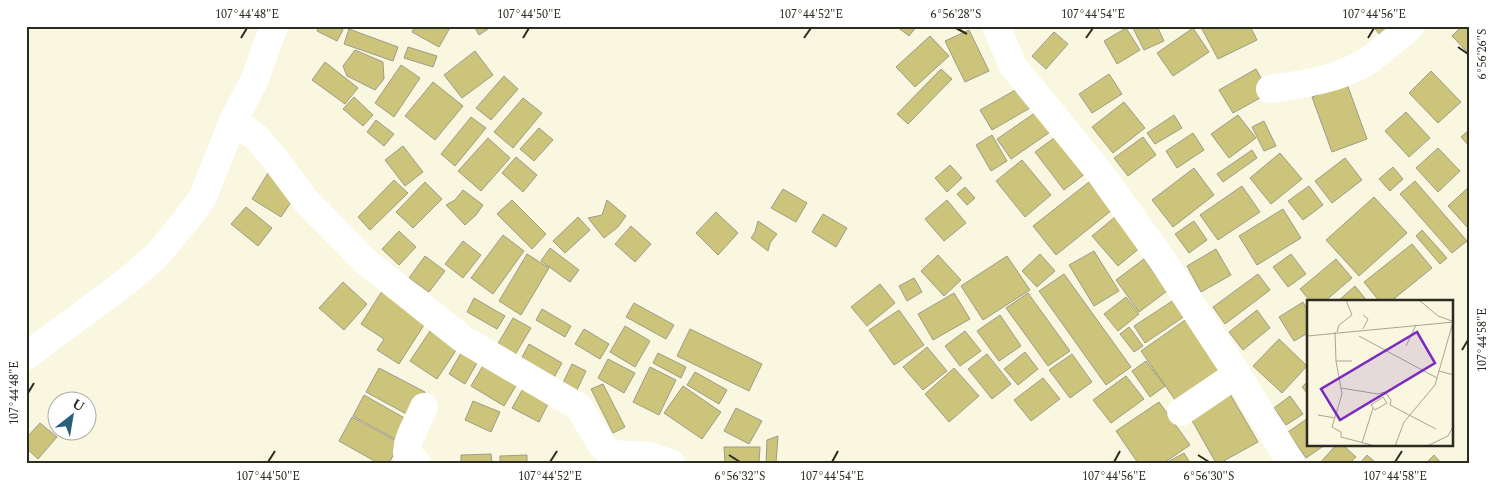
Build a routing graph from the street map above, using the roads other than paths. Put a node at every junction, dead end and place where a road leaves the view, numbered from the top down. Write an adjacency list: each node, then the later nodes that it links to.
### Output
1 (274, 26): 5 (street)
2 (996, 26): 7 (street)
3 (1411, 26): 4 (street)
4 (1270, 89)
5 (233, 121): 6 (street); 11 (street)
6 (26, 356)
7 (1237, 374): 9 (street); 12 (street)
8 (424, 407): 10 (street)
9 (1181, 412)
10 (417, 463)
11 (671, 463)
12 (1291, 463)

